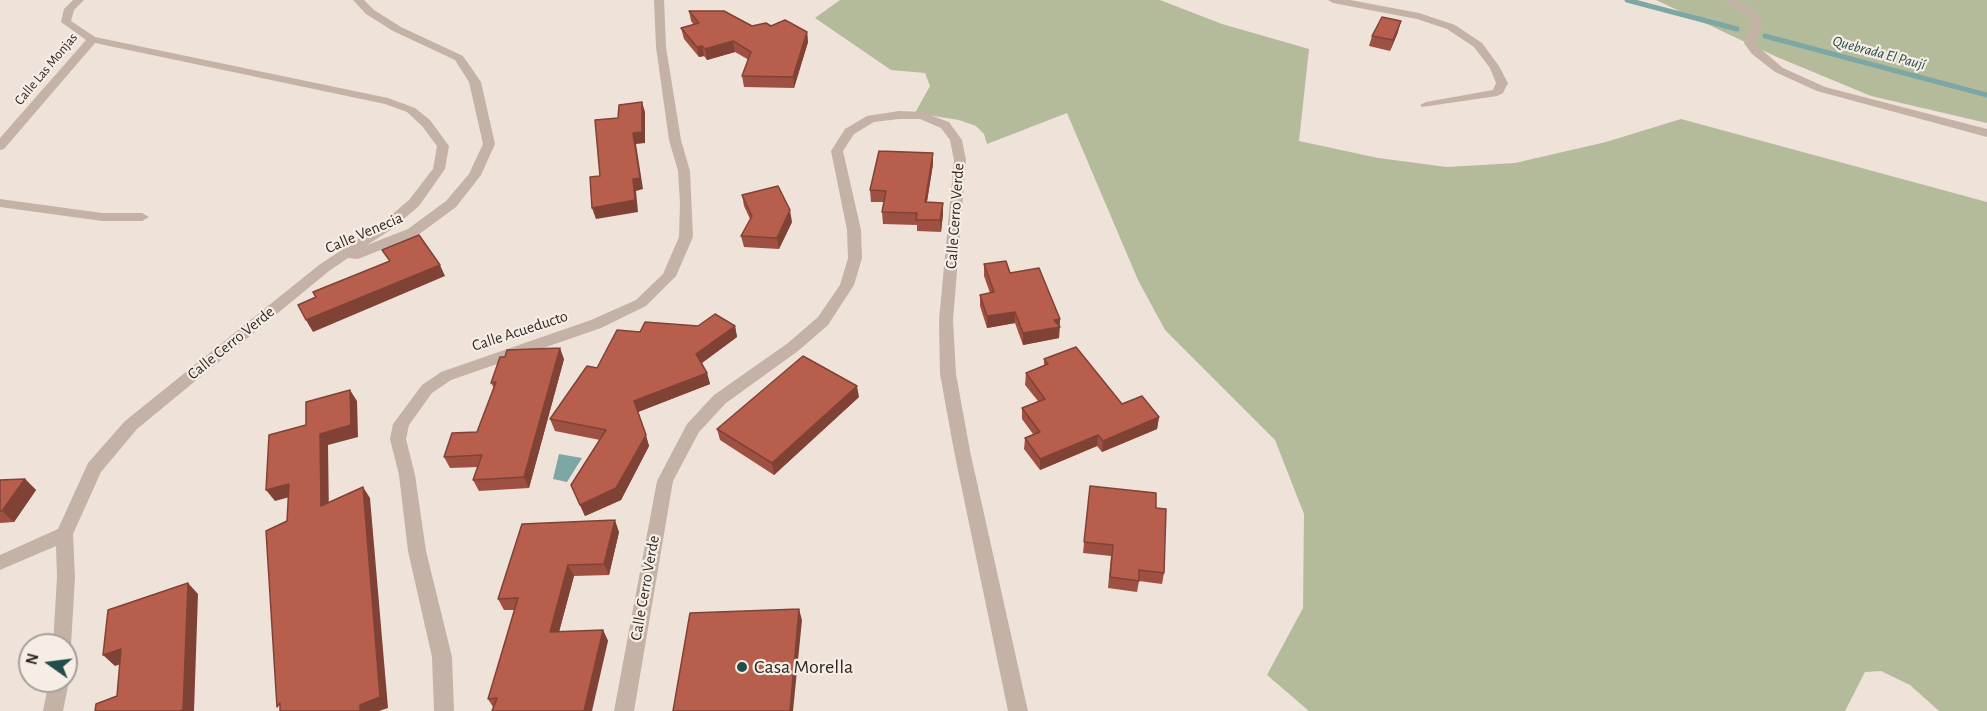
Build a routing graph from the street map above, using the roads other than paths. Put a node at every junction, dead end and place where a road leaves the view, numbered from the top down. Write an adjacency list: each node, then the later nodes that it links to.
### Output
1 (79, 0): 6 (street, Calle Cerro Verde)
2 (358, 0): 12 (street, Calle Venecia)
3 (659, 0): 18 (street, Calle Acueducto)
4 (1333, 0): 7 (street)
5 (1728, 0): 8 (street)
6 (92, 39): 9 (street, Calle Las Monjas); 12 (street, Calle Cerro Verde)
7 (1426, 105)
8 (1987, 133)
9 (0, 146)
10 (0, 203): 11 (street)
11 (142, 217)
12 (324, 268): 13 (street, Calle Cerro Verde)
13 (64, 534): 14 (street); 15 (street, Calle Cerro Verde)
14 (0, 563)
15 (63, 633)
16 (57, 693): 17 (street)
17 (53, 711)
18 (444, 711)
19 (624, 711): 20 (street, Calle Cerro Verde)
20 (1018, 711)

